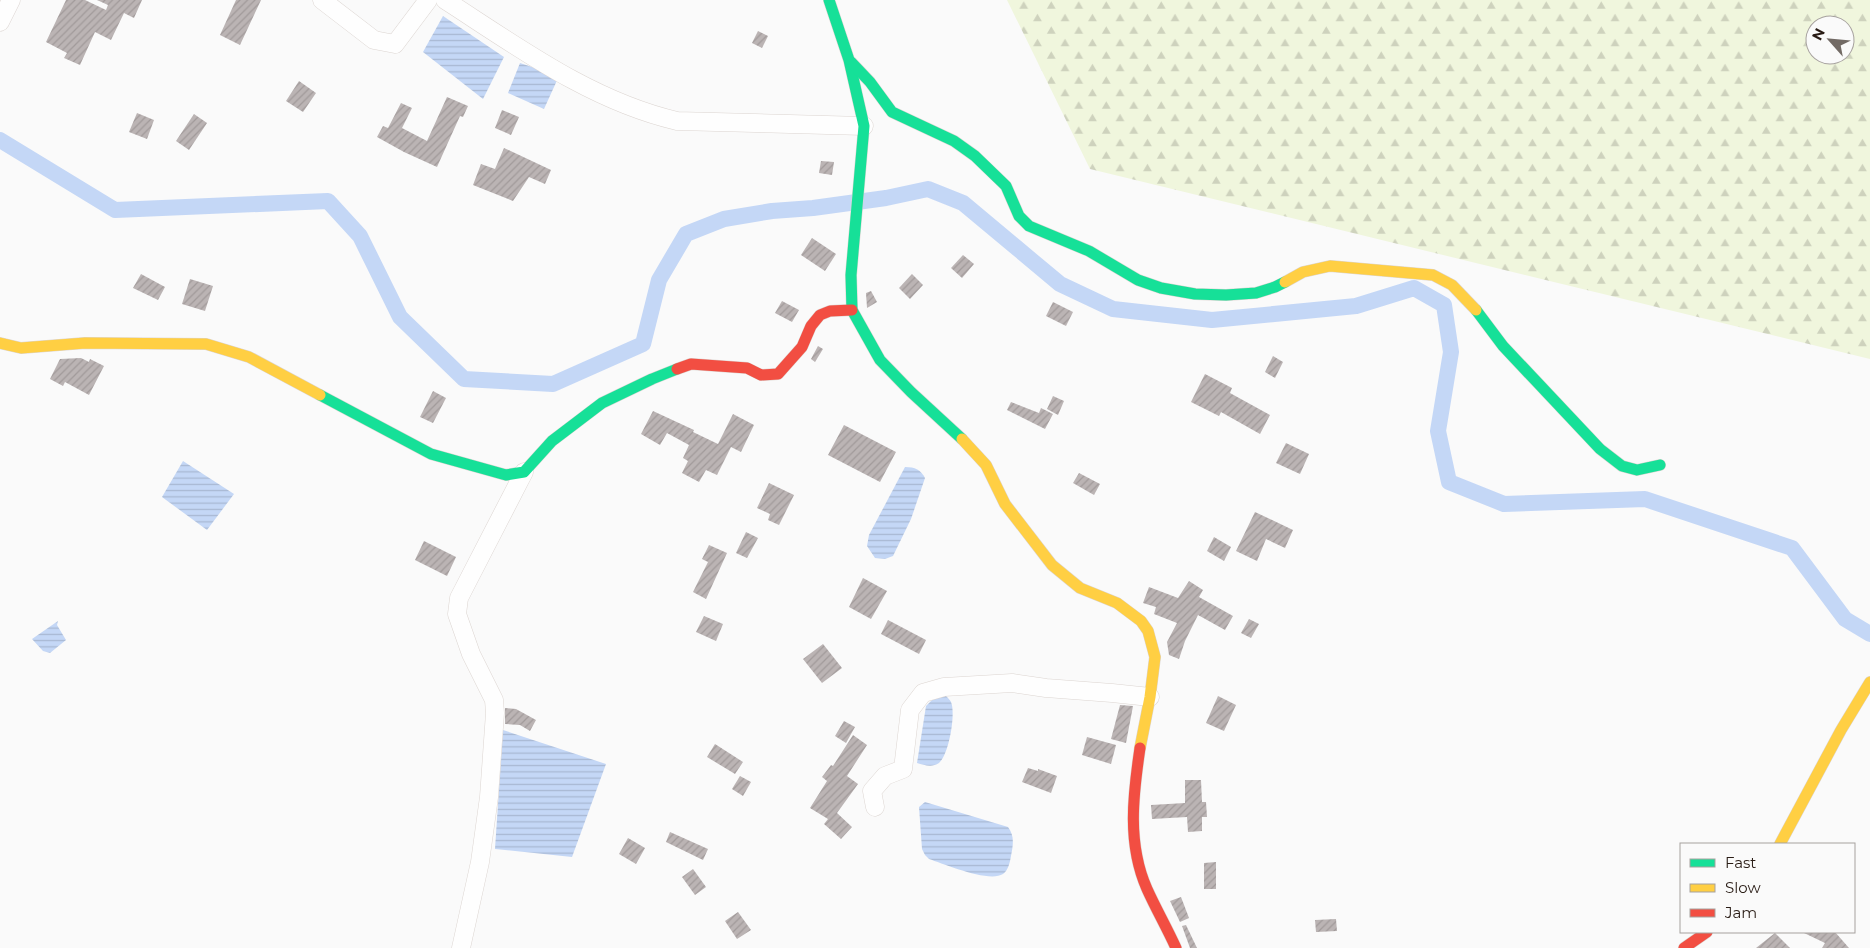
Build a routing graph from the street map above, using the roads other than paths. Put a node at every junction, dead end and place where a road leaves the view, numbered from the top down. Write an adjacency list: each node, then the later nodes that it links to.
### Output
1 (11, 0): 6 (street)
2 (322, 0): 3 (street)
3 (428, 0)
4 (445, 0): 8 (street)
5 (829, 0): 7 (main road)
6 (0, 22)
7 (849, 60): 8 (main road); 11 (main road)
8 (864, 126): 9 (main road)
9 (852, 310): 12 (main road); 14 (main road)
10 (0, 343): 12 (main road)
11 (1660, 465)
12 (524, 472): 18 (street)
13 (1868, 689): 16 (main road)
14 (1150, 697): 15 (street); 19 (main road)
15 (875, 807)
16 (1781, 843)
17 (1706, 933): 20 (main road)
18 (460, 948)
19 (1176, 948)
20 (1684, 948)

